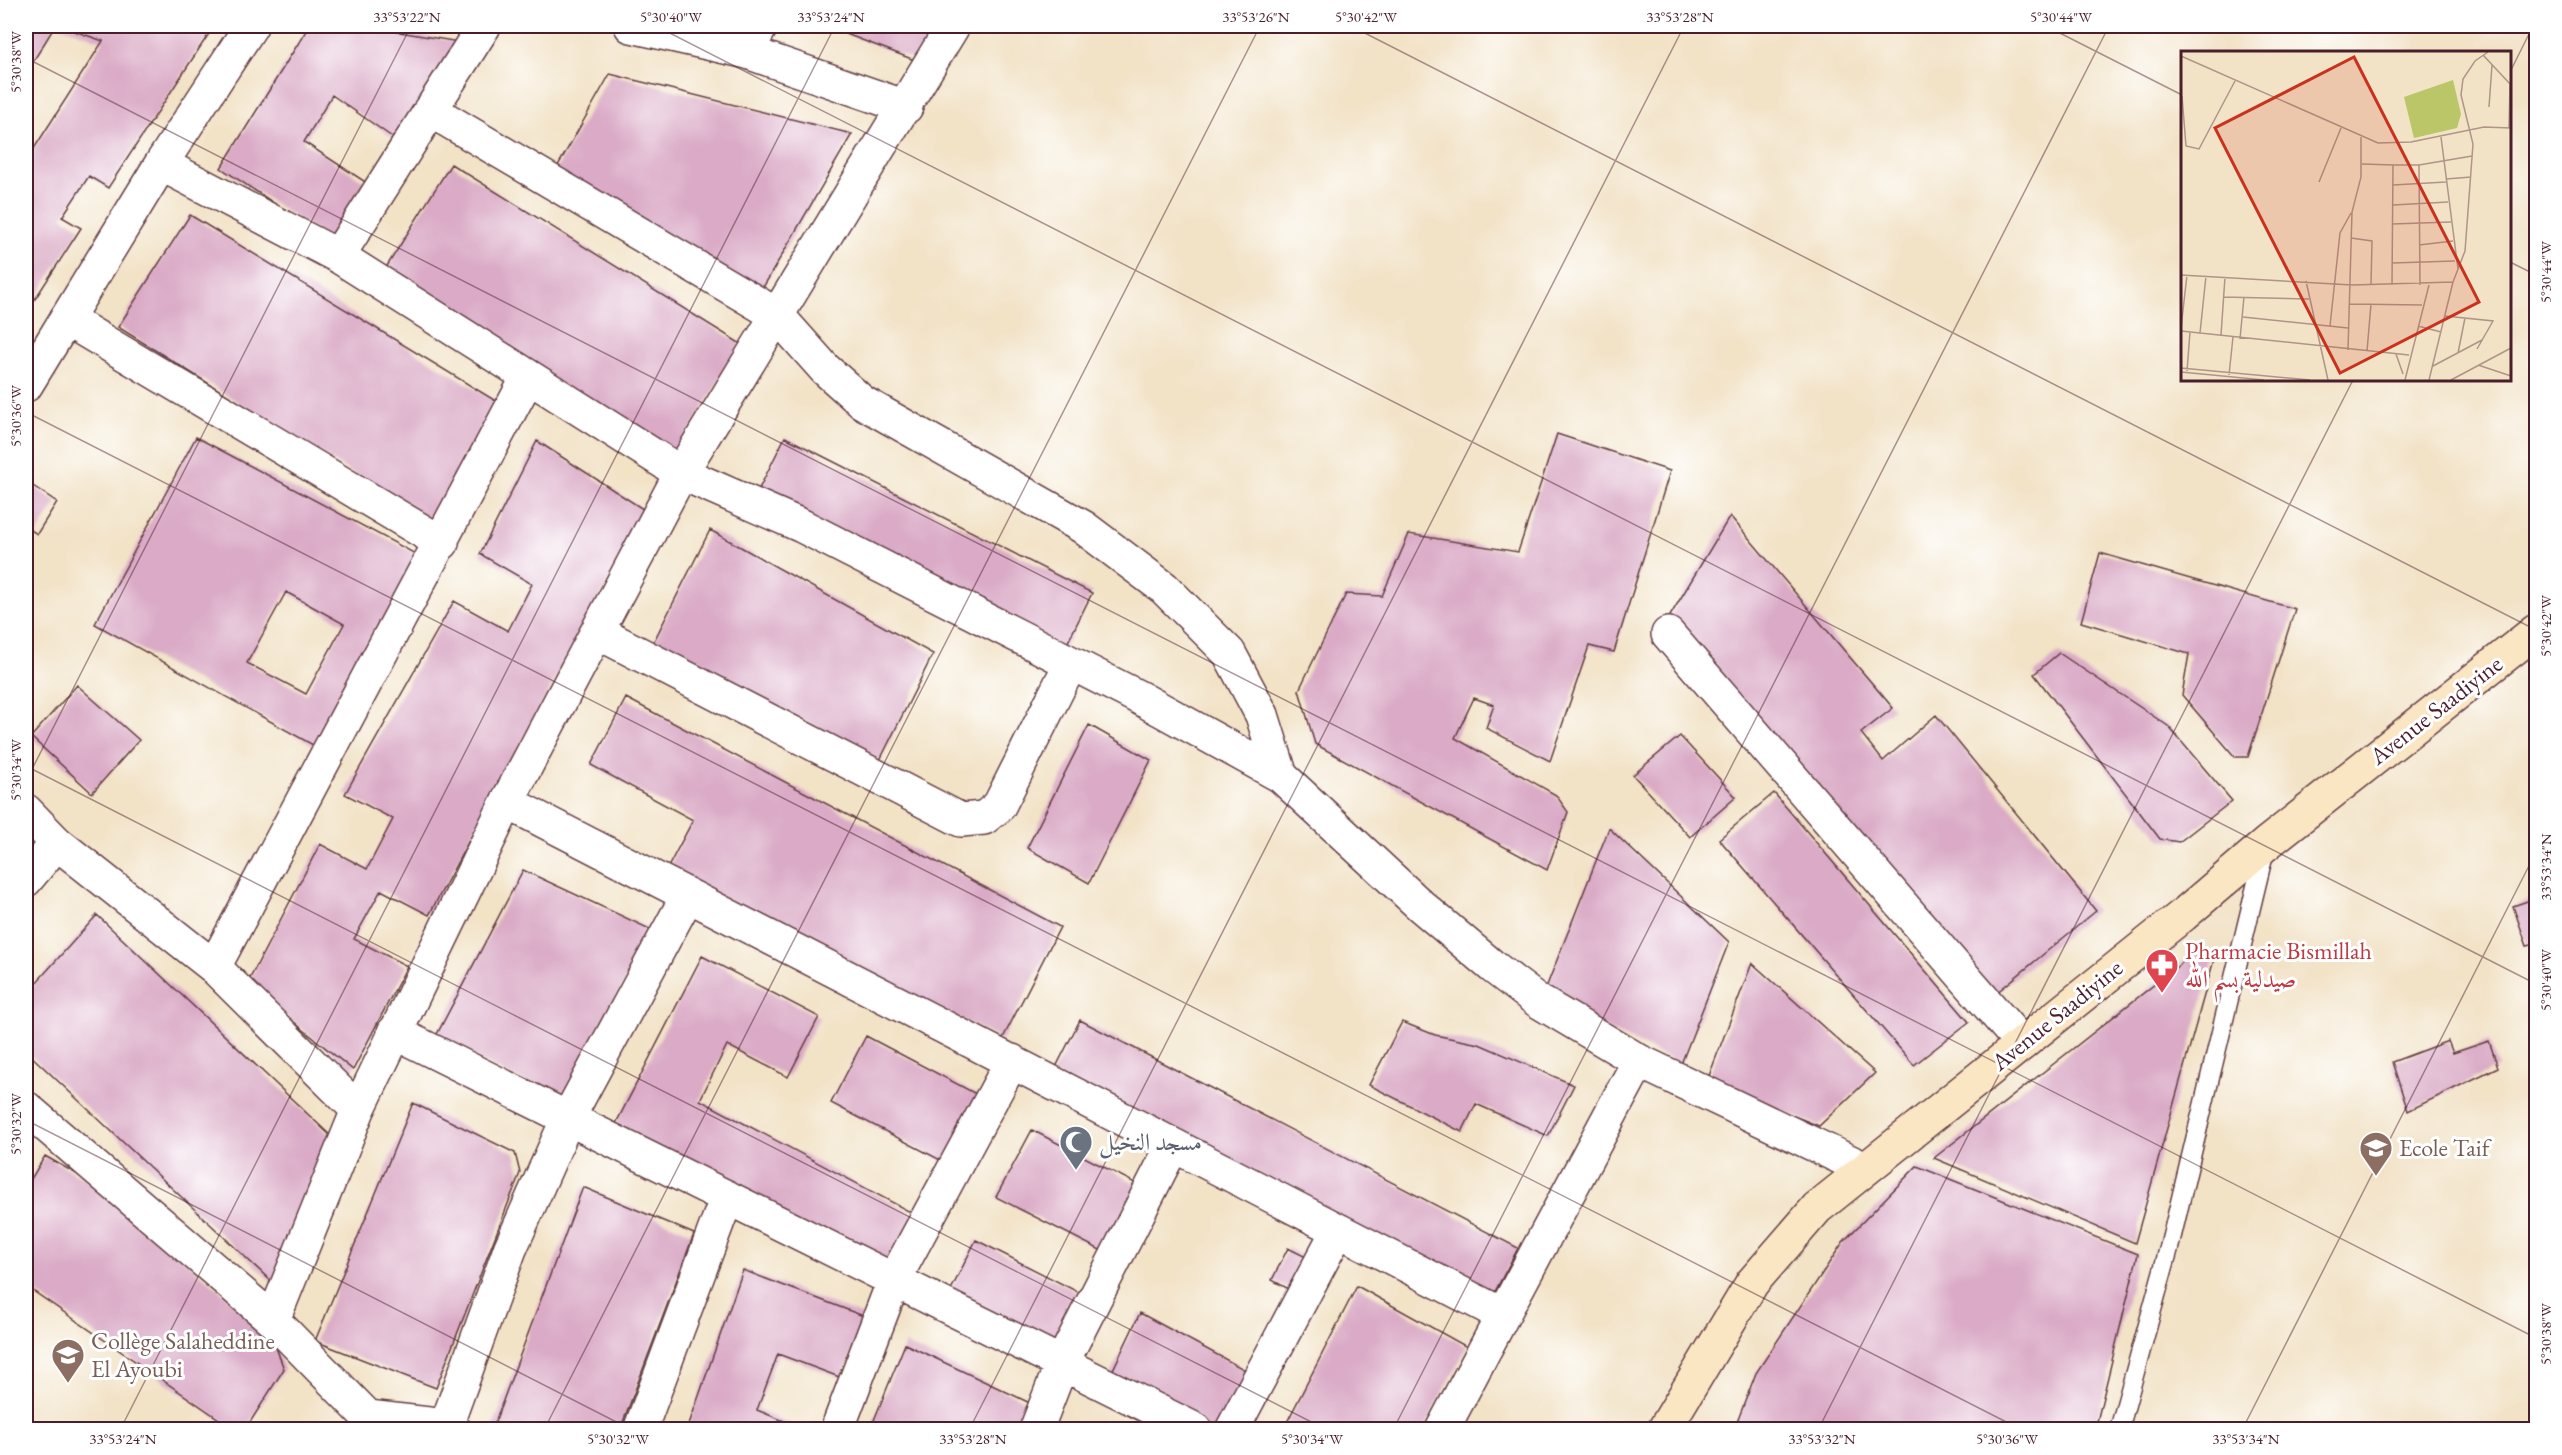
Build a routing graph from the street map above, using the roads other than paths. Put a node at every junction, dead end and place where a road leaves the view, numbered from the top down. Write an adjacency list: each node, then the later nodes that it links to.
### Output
1 (250, 26): 8 (street)
2 (484, 26): 7 (street)
3 (630, 26): 5 (street)
4 (953, 26): 6 (street)
5 (754, 39): 6 (street)
6 (906, 107): 10 (street)
7 (430, 110): 9 (street); 10 (street)
8 (161, 164): 9 (street); 11 (street)
9 (338, 256): 12 (street)
10 (777, 315): 14 (street); 20 (street)
11 (66, 319): 13 (street); 15 (street)
12 (528, 377): 14 (street); 15 (street)
13 (26, 385)
14 (681, 473): 17 (street); 19 (street)
15 (442, 543): 27 (street)
16 (2536, 631): 24 (main road, Avenue Saadiyine)
17 (597, 632): 19 (street); 21 (street)
18 (1668, 634): 29 (street)
19 (1071, 663): 20 (street)
20 (1281, 776): 31 (street)
21 (507, 802): 26 (street); 28 (street)
22 (26, 811): 23 (street)
23 (57, 843): 25 (street); 27 (street)
24 (2266, 844): 29 (main road, Avenue Saadiyine); 52 (lane)
25 (26, 879)
26 (688, 895): 30 (street); 34 (street)
27 (214, 967): 32 (street)
28 (394, 1032): 32 (street); 34 (street)
29 (2022, 1044): 36 (main road, Avenue Saadiyine)
30 (1012, 1061): 35 (street); 39 (street)
31 (1639, 1061): 36 (street); 40 (street)
32 (358, 1110): 41 (street)
33 (27, 1111): 41 (street)
34 (568, 1118): 37 (street); 44 (street)
35 (1173, 1145): 38 (street); 42 (street)
36 (1865, 1169): 51 (main road, Avenue Saadiyine)
37 (727, 1197): 39 (street); 45 (street)
38 (1338, 1230): 40 (street); 49 (street)
39 (894, 1280): 42 (street); 46 (street)
40 (1503, 1315): 50 (street)
41 (273, 1320): 43 (street)
42 (1062, 1364): 47 (street); 48 (street)
43 (372, 1423): 44 (street)
44 (450, 1428)
45 (640, 1430)
46 (837, 1430)
47 (1036, 1430)
48 (1196, 1430)
49 (1232, 1430)
50 (1442, 1430)
51 (1664, 1430)
52 (2119, 1430)

